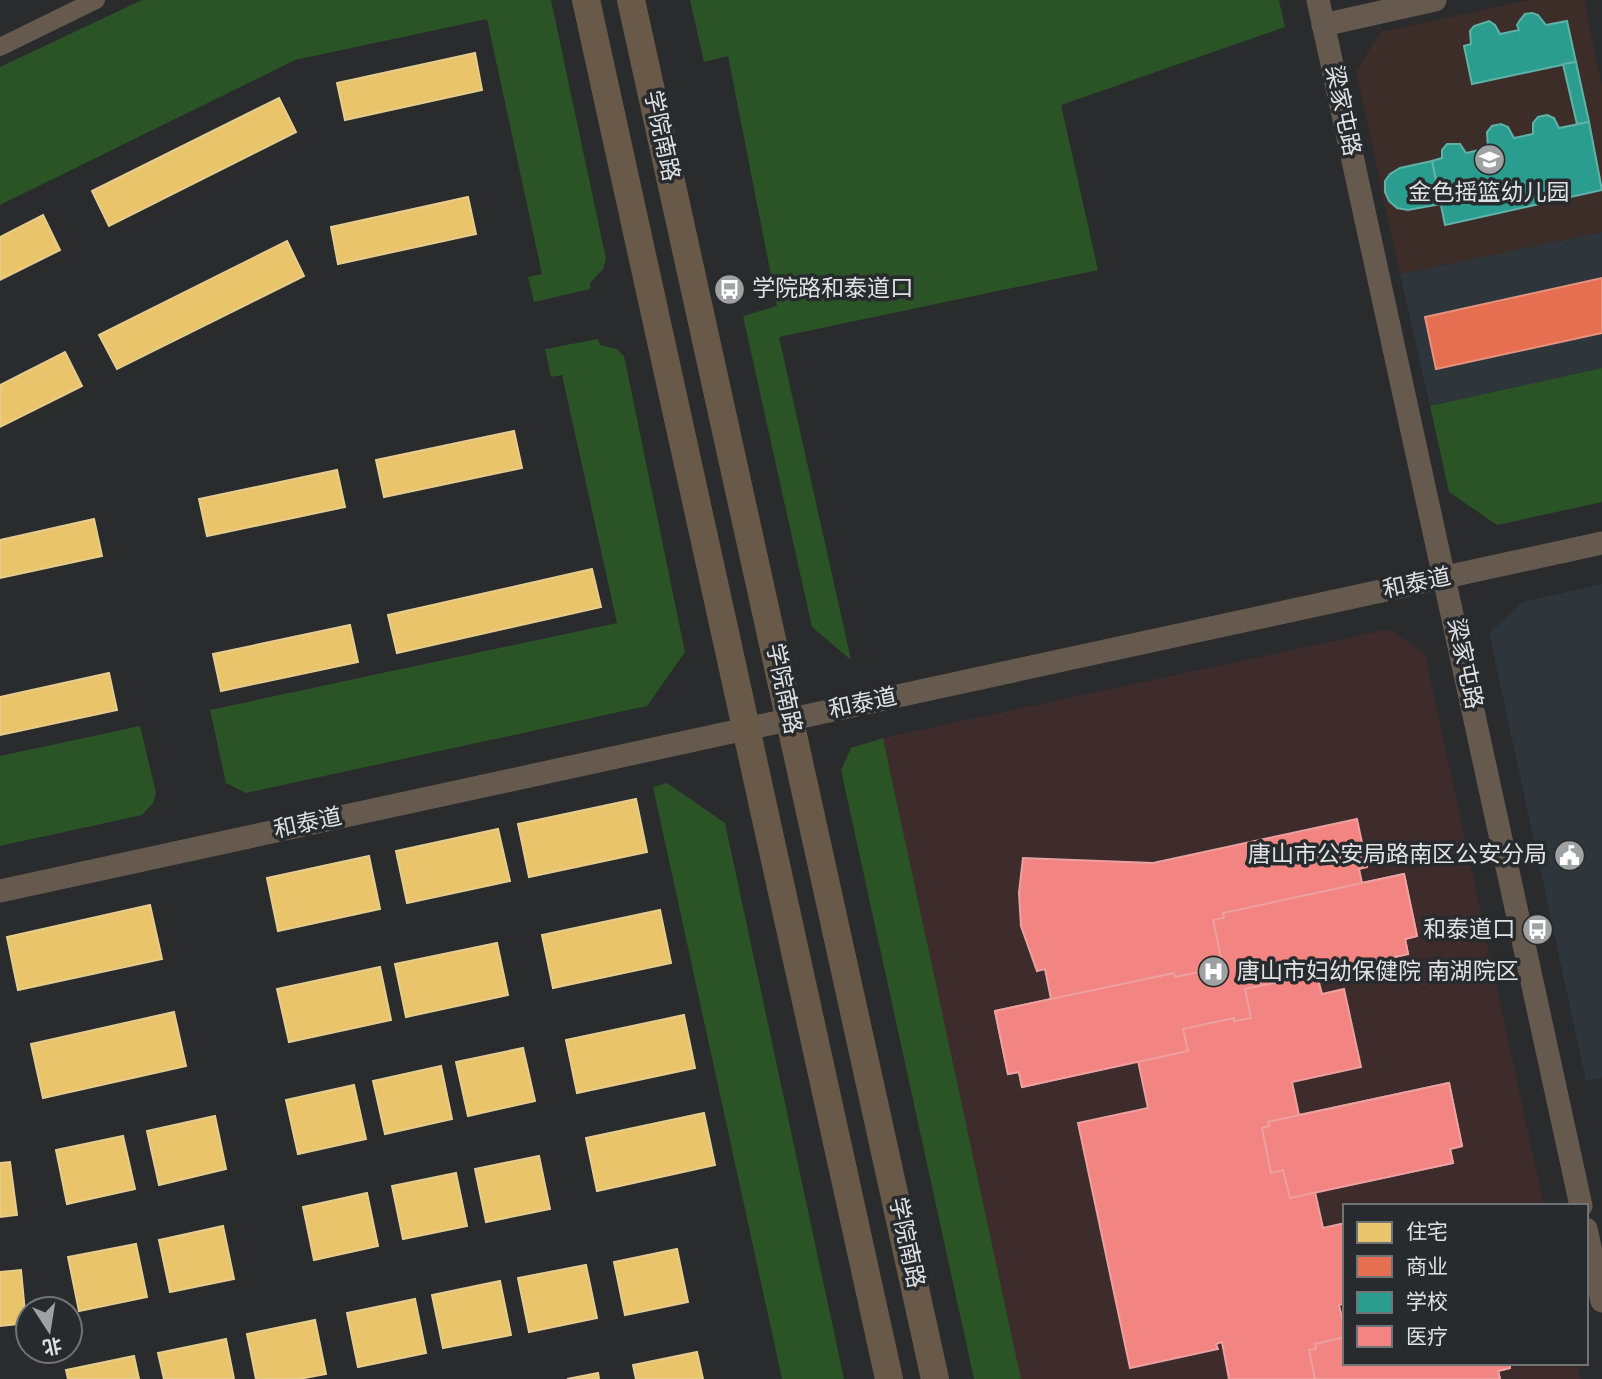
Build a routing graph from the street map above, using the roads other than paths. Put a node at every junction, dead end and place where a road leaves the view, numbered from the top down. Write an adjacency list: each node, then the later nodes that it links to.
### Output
1 (96, 0): 7 (street)
2 (586, 0): 11 (main road, 学院南路)
3 (631, 0): 10 (main road, 学院南路)
4 (1318, 0): 6 (street, 梁家屯路)
5 (1435, 0): 6 (street)
6 (1323, 25): 9 (street, 梁家屯路)
7 (0, 47)
8 (1602, 543): 9 (street, 和泰道)
9 (1445, 578): 10 (street, 和泰道); 13 (street, 梁家屯路)
10 (790, 719): 11 (street, 和泰道); 17 (main road, 学院南路)
11 (747, 729): 12 (street, 和泰道); 16 (main road, 学院南路)
12 (0, 891)
13 (1581, 1204)
14 (1588, 1238): 15 (street)
15 (1602, 1301)
16 (888, 1379)
17 (936, 1379)

